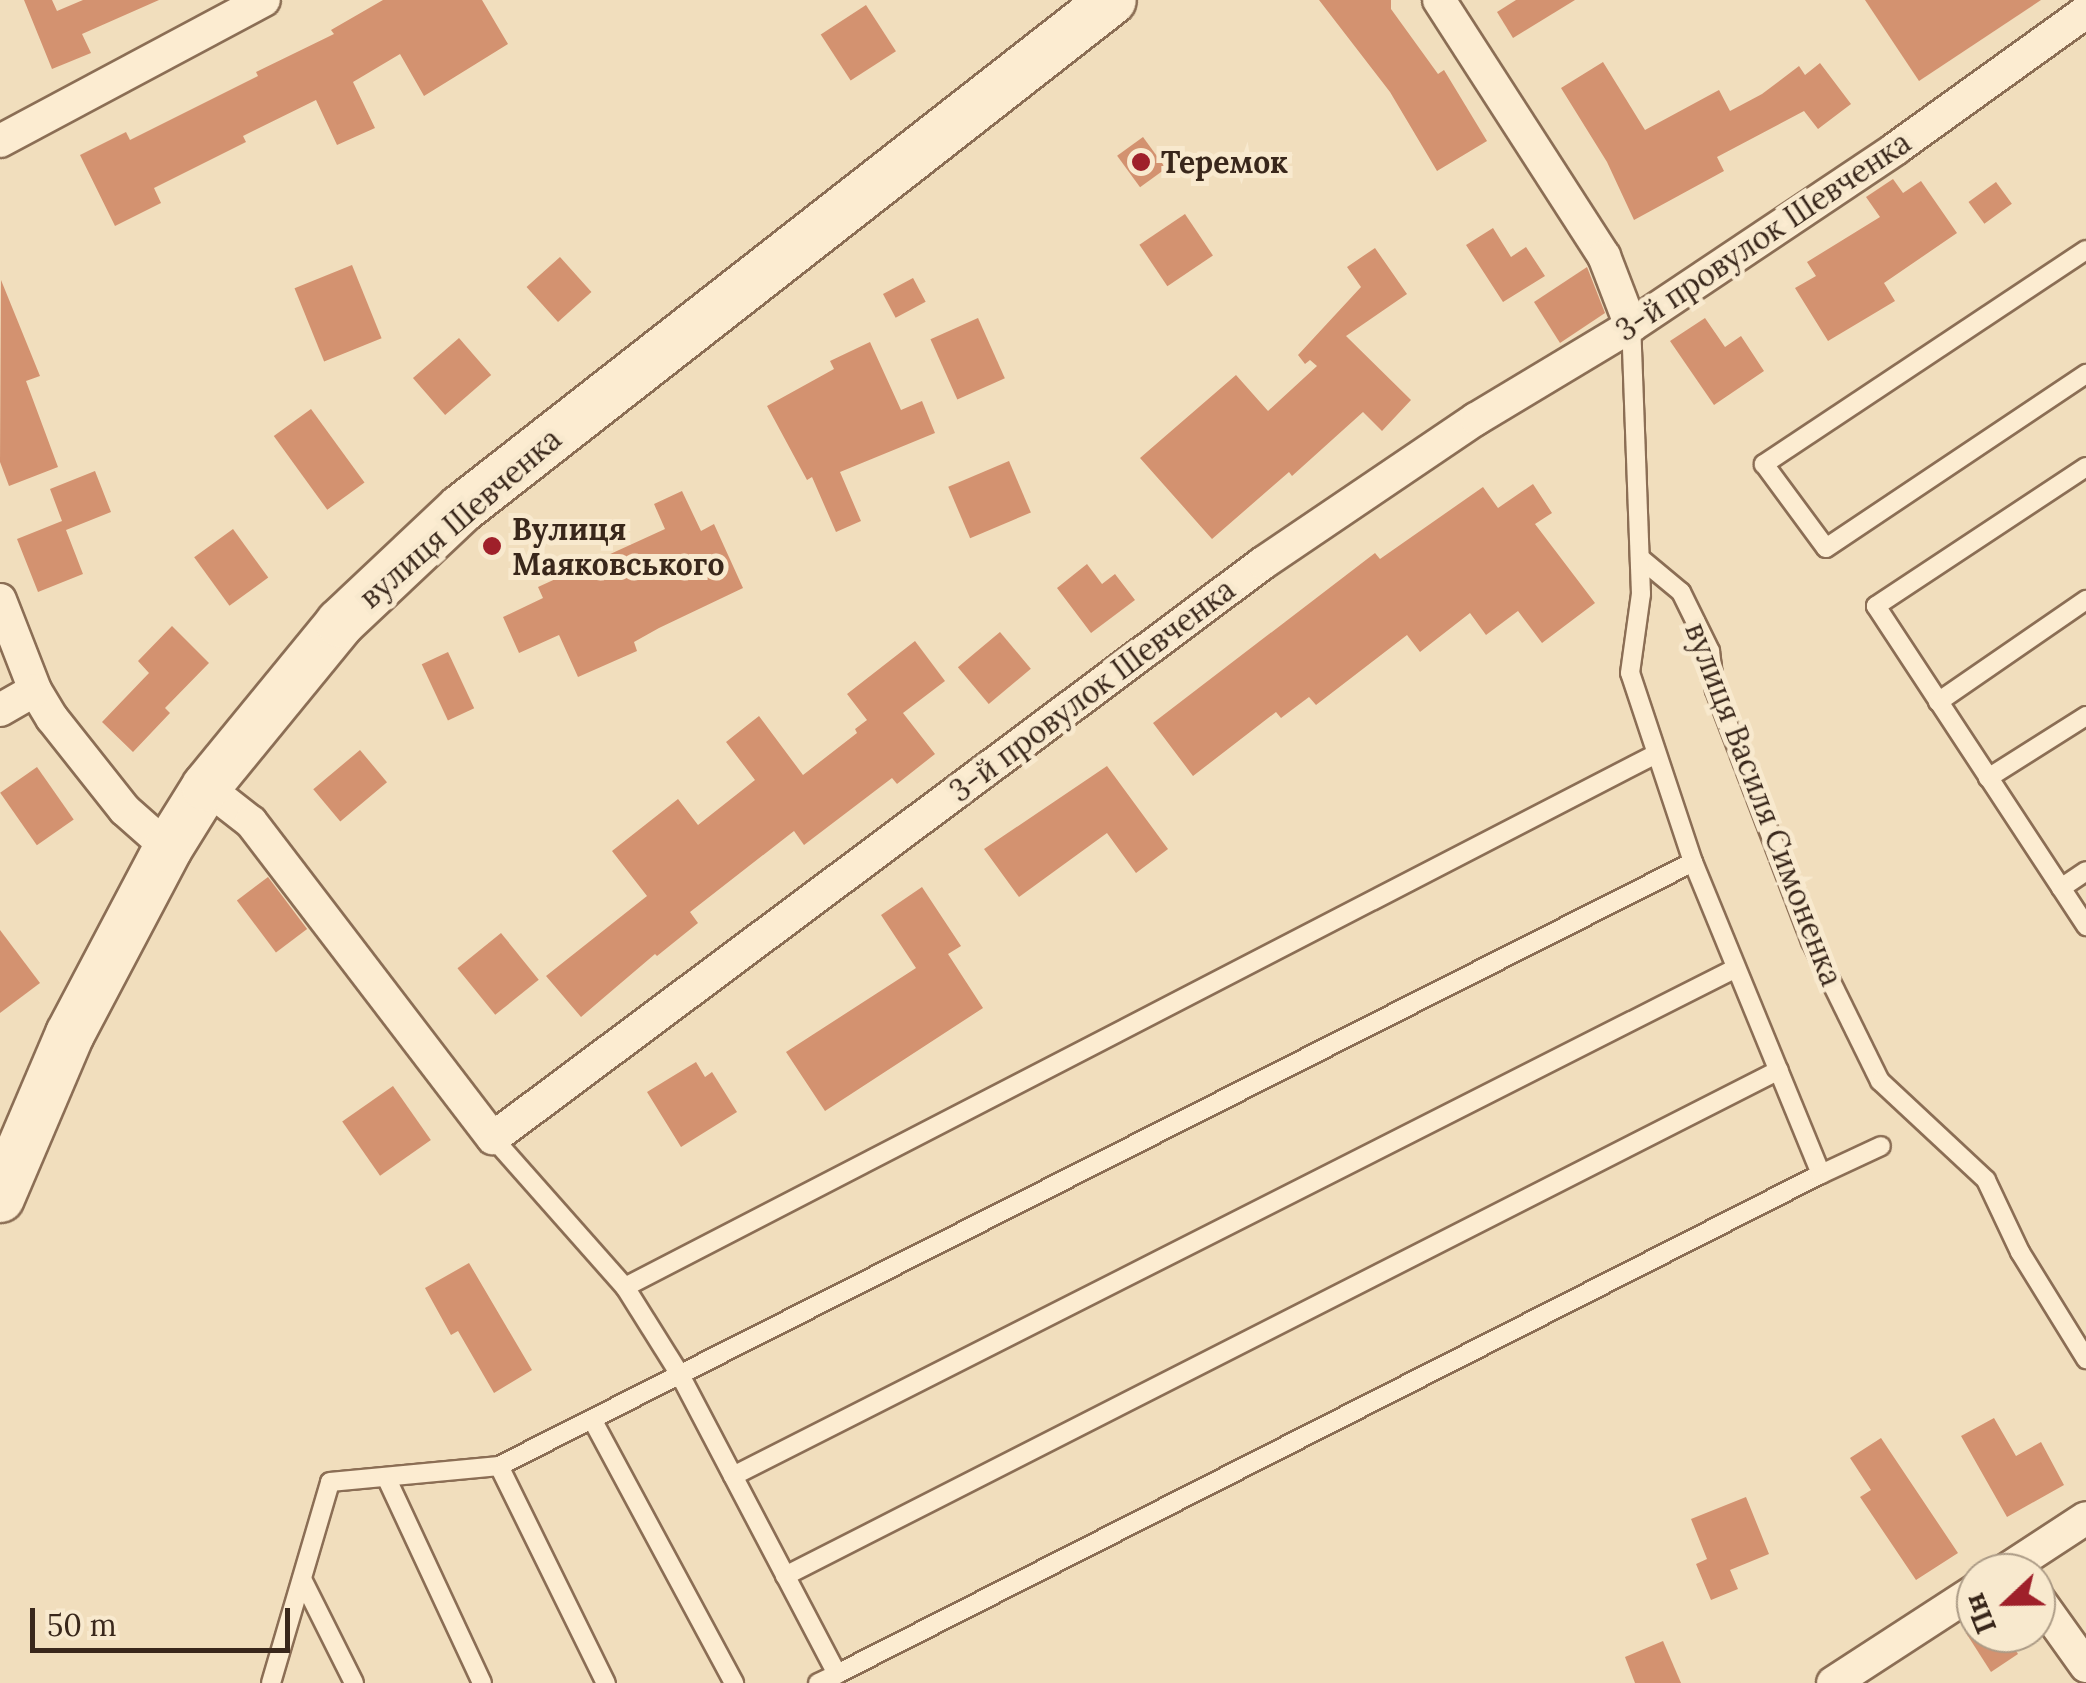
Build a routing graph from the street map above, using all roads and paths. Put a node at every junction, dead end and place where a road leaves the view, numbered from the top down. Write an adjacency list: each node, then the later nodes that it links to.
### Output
1 (264, 0): 5 (street)
2 (1112, 0): 19 (main road, вулиця Шевченка)
3 (1439, 0): 7 (street)
4 (2086, 12): 7 (street, 3-й провулок Шевченка)
5 (0, 141)
6 (2086, 250): 8 (lane)
7 (1630, 326): 10 (lane); 27 (street, 3-й провулок Шевченка)
8 (2086, 374)
9 (2086, 467): 14 (lane)
10 (1640, 558): 17 (lane); 32 (lane, вулиця Василя Симоненка)
11 (0, 600): 13 (street)
12 (2086, 600): 14 (lane)
13 (34, 690): 15 (street); 20 (street)
14 (1938, 702): 18 (lane)
15 (0, 710)
16 (2086, 716): 18 (lane)
17 (1654, 755): 21 (lane); 31 (lane)
18 (1988, 778): 23 (lane)
19 (206, 787): 20 (main road, вулиця Шевченка); 27 (street)
20 (168, 848): 30 (main road, вулиця Шевченка)
21 (1693, 862): 25 (lane); 33 (lane)
22 (2086, 870): 23 (lane)
23 (2061, 888): 24 (lane)
24 (2086, 926)
25 (1736, 968): 26 (lane); 37 (lane)
26 (1778, 1070): 29 (lane); 40 (lane)
27 (493, 1138): 31 (lane)
28 (1882, 1146): 29 (lane)
29 (1821, 1174): 45 (lane)
30 (0, 1198)
31 (625, 1287): 33 (lane)
32 (2086, 1360)
33 (680, 1373): 34 (lane); 37 (lane)
34 (593, 1420): 35 (lane); 50 (lane)
35 (499, 1466): 36 (lane); 49 (lane)
36 (386, 1476): 41 (lane); 48 (lane)
37 (733, 1476): 40 (lane)
38 (2086, 1518): 39 (street)
39 (2036, 1553)
40 (785, 1576): 45 (lane)
41 (302, 1579): 46 (lane); 47 (lane)
42 (1956, 1603): 52 (street)
43 (2056, 1624): 44 (street)
44 (2086, 1666)
45 (837, 1674): 51 (lane)
46 (271, 1683)
47 (354, 1683)
48 (482, 1683)
49 (606, 1683)
50 (734, 1683)
51 (818, 1683)
52 (1833, 1683)

